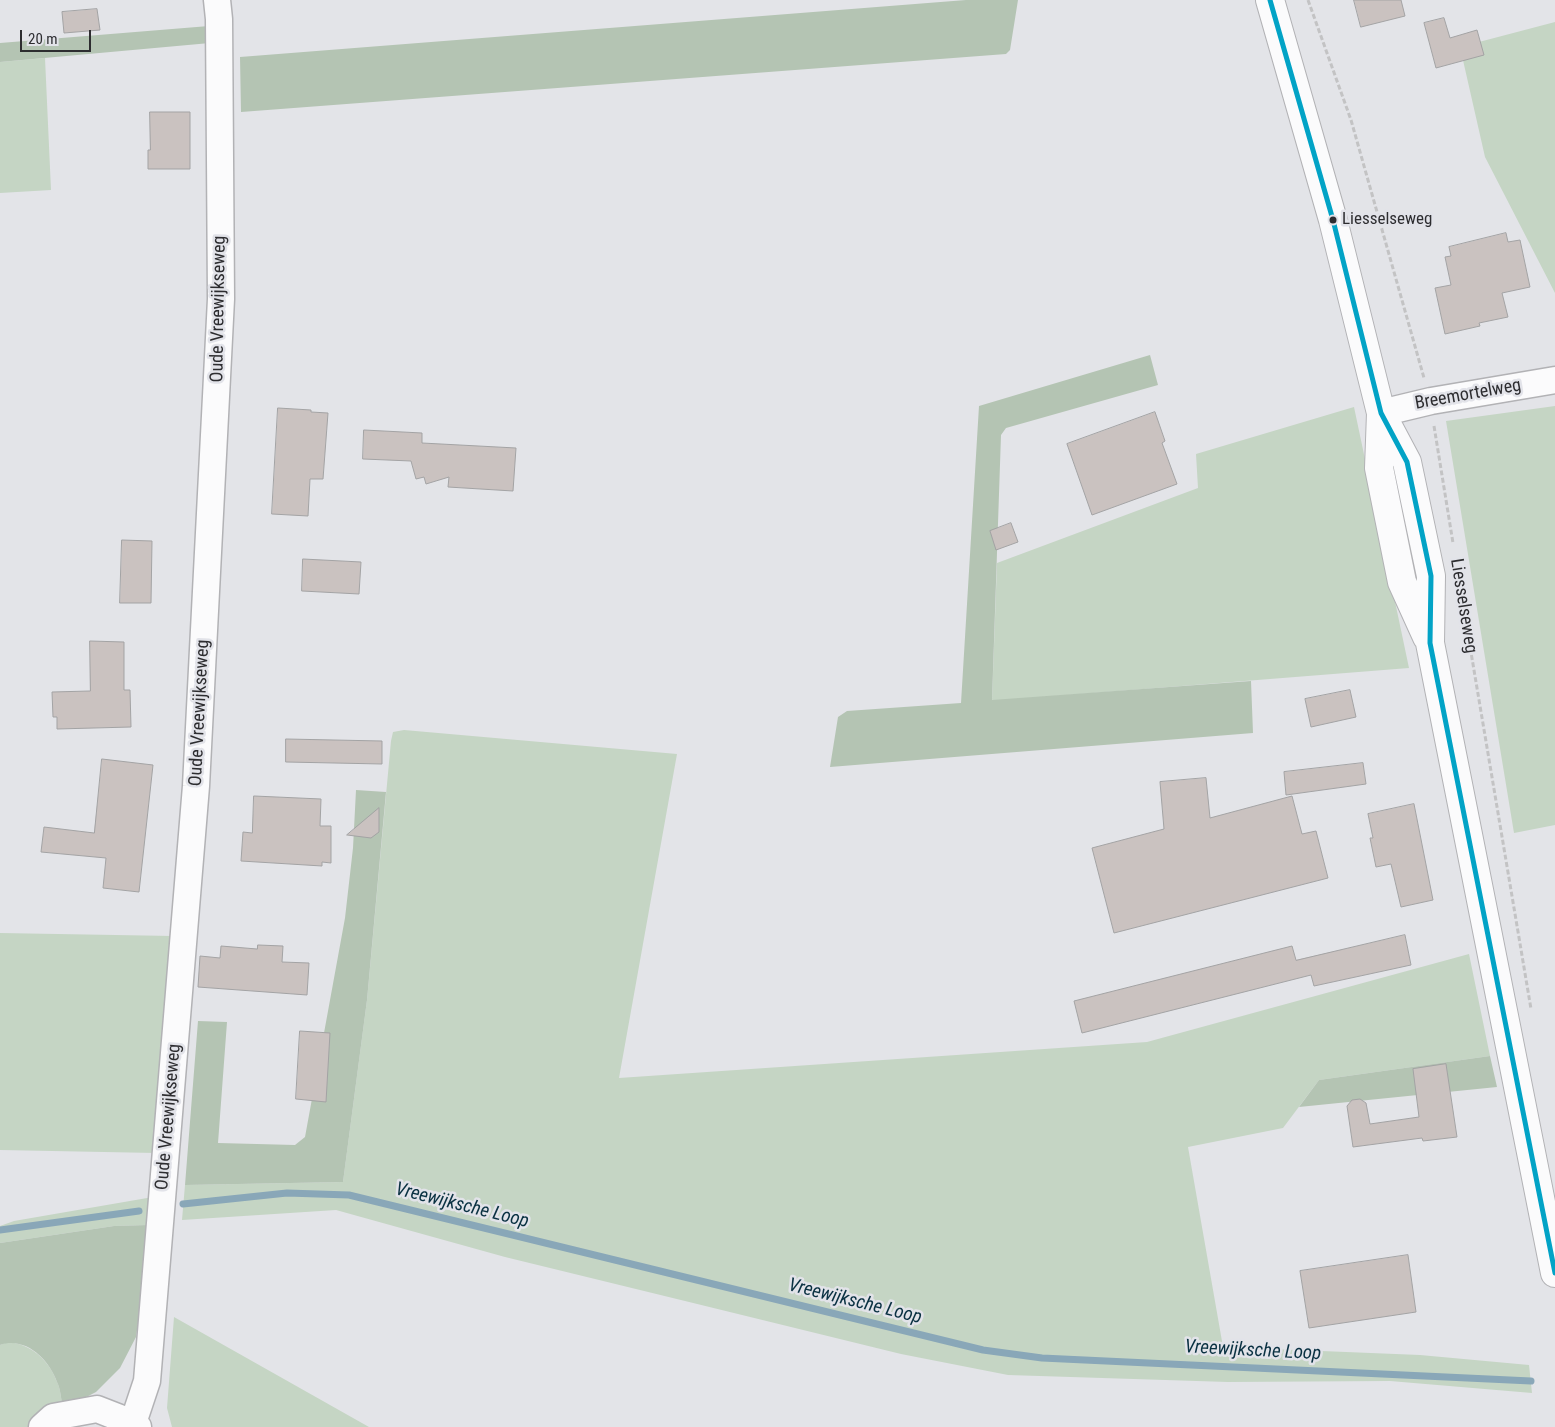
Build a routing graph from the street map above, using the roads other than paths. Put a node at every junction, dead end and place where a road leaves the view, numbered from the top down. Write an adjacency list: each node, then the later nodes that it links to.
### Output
1 (217, 0): 6 (street, Oude Vreewijkseweg)
2 (1270, 0): 4 (main road, Liesselseweg)
3 (1555, 380): 4 (street, Breemortelweg)
4 (1381, 413): 5 (main road, Liesselseweg)
5 (1555, 1273)
6 (135, 1425): 7 (street)
7 (42, 1427)

